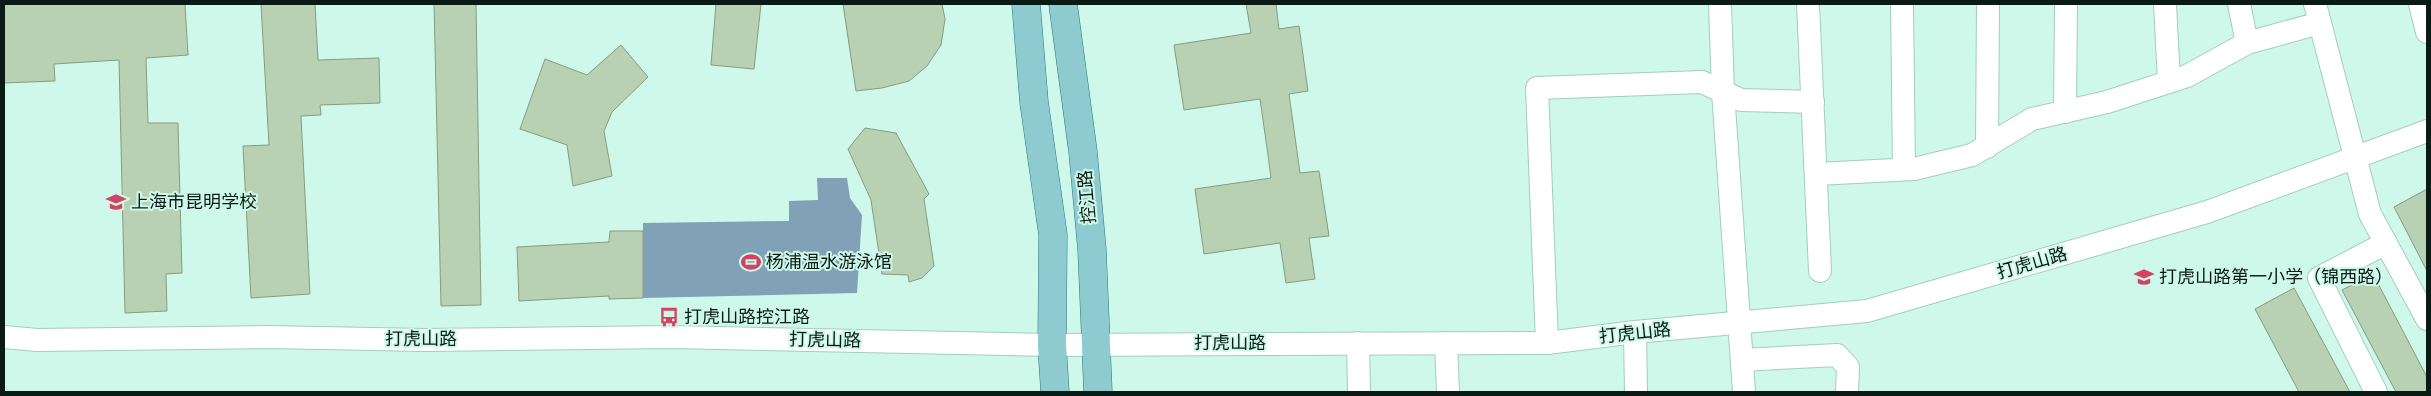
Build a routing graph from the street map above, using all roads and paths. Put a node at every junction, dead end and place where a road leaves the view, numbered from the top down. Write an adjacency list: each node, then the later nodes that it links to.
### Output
1 (1026, 4): 33 (main road)
2 (1063, 4): 29 (main road, 控江路)
3 (1720, 4): 15 (street)
4 (1808, 4): 16 (street)
5 (1902, 4): 21 (street)
6 (1988, 4): 19 (street)
7 (2066, 4): 17 (street)
8 (2165, 4): 14 (street)
9 (2239, 4): 13 (street)
10 (2420, 4): 12 (street)
11 (2318, 13): 13 (street); 20 (street)
12 (2427, 32)
13 (2247, 43): 14 (street)
14 (2169, 82): 17 (street)
15 (1723, 92): 16 (street); 26 (street); 32 (street)
16 (1813, 102): 22 (street)
17 (2065, 112): 19 (street)
18 (2427, 131): 20 (street, 打虎山路)
19 (1987, 147): 21 (street)
20 (2354, 158): 23 (street); 26 (street, 打虎山路)
21 (1904, 169): 22 (street)
22 (1817, 174): 24 (street)
23 (2386, 243): 25 (street); 42 (street)
24 (1820, 271)
25 (2427, 319)
26 (1739, 323): 27 (street, 打虎山路); 34 (street)
27 (1635, 332): 32 (street, 打虎山路); 39 (street)
28 (4, 337): 33 (street, 打虎山路)
29 (1097, 343): 30 (street, 打虎山路); 33 (street, 打虎山路); 36 (main road, 控江路)
30 (1358, 343): 31 (street, 打虎山路); 37 (street)
31 (1446, 343): 32 (street, 打虎山路); 38 (street)
32 (1547, 343)
33 (1052, 345): 35 (main road)
34 (1742, 360): 40 (street); 41 (street)
35 (1055, 392)
36 (1098, 392)
37 (1359, 392)
38 (1448, 392)
39 (1636, 392)
40 (1744, 392)
41 (1847, 392)
42 (2376, 392)

